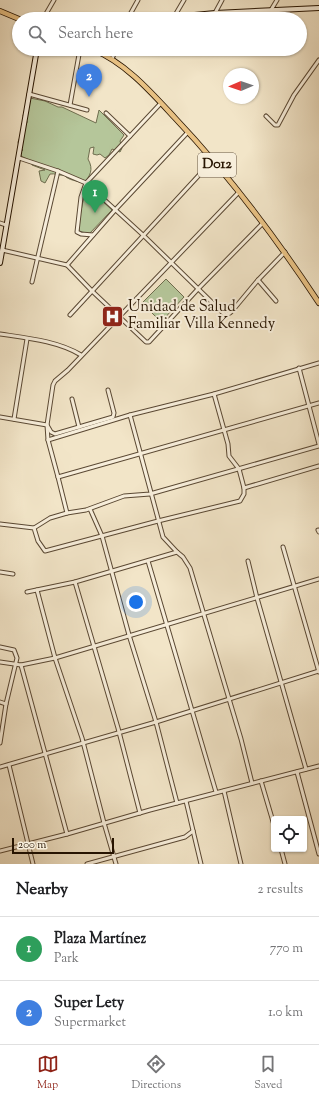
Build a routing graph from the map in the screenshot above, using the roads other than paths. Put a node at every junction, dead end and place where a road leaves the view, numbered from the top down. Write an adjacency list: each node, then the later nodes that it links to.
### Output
1 (54, 0): 9 (street)
2 (138, 0): 10 (street)
3 (184, 0): 11 (street)
4 (222, 0): 12 (street)
5 (277, 0): 7 (street)
6 (318, 8): 7 (street)
7 (271, 10): 13 (street)
8 (0, 11): 14 (main road)
9 (47, 12)
10 (132, 12)
11 (177, 12)
12 (216, 12)
13 (234, 12)
14 (12, 16)
15 (36, 56): 20 (street)
16 (79, 56): 22 (street)
17 (108, 56): 18 (main road, D012)
18 (112, 58): 21 (main road, D012)
19 (319, 60): 25 (street)
20 (29, 94): 22 (street); 28 (street)
21 (161, 103): 26 (main road, D012); 27 (street)
22 (70, 105): 23 (street)
23 (87, 110)
24 (106, 113): 27 (street)
25 (266, 116)
26 (188, 132): 29 (main road, D012); 33 (street)
27 (130, 136): 31 (street)
28 (19, 158): 30 (street); 36 (street)
29 (213, 160): 32 (main road, D012); 38 (street)
30 (58, 171): 31 (street); 41 (street)
31 (86, 184): 33 (street); 37 (street)
32 (239, 192): 35 (main road, D012); 42 (street)
33 (116, 209): 37 (street); 38 (street)
34 (0, 223): 36 (street)
35 (263, 223): 40 (main road, D012); 47 (street)
36 (6, 225): 39 (street)
37 (93, 235): 44 (street)
38 (143, 235): 42 (street); 48 (street)
39 (2, 250): 41 (street); 43 (street)
40 (285, 252): 45 (street); 50 (main road, D012)
41 (38, 258): 44 (street); 46 (street)
42 (171, 262): 47 (street); 54 (street)
43 (0, 263)
44 (67, 265): 48 (street)
45 (258, 280): 49 (street); 52 (street)
46 (32, 282)
47 (198, 288): 51 (street); 54 (street)
48 (92, 291): 53 (street); 54 (street)
49 (276, 300)
50 (319, 303)
51 (217, 306): 52 (street); 52 (street)
52 (233, 310)
53 (70, 315)
54 (119, 316): 57 (street)
55 (0, 334): 56 (street)
56 (27, 339): 57 (street); 67 (street)
57 (81, 355): 68 (street)
58 (319, 363): 59 (street)
59 (299, 368): 61 (street); 64 (street)
60 (108, 390): 69 (street)
61 (214, 394): 65 (street); 70 (street)
62 (72, 399): 69 (street)
63 (319, 403): 64 (street)
64 (309, 406): 70 (street); 72 (street)
65 (130, 415): 71 (street); 73 (street)
66 (0, 417): 67 (street)
67 (14, 419): 68 (street)
68 (47, 425): 69 (street); 71 (street)
69 (79, 427)
70 (224, 429): 73 (street); 75 (street)
71 (48, 440): 76 (street)
72 (319, 445): 75 (street)
73 (139, 454): 76 (street); 78 (street)
74 (319, 466): 77 (street)
75 (239, 469): 77 (street); 78 (street)
76 (58, 477): 80 (street)
77 (244, 488): 81 (street)
78 (150, 494): 79 (street); 81 (street)
79 (90, 509): 80 (street); 84 (street)
80 (67, 513): 83 (street)
81 (158, 521): 84 (street); 86 (street)
82 (0, 524): 83 (street)
83 (34, 528): 84 (street)
84 (102, 536): 89 (street)
85 (283, 547): 94 (street)
86 (177, 552): 87 (street); 98 (street)
87 (148, 561): 89 (street); 99 (street)
88 (248, 562): 97 (street)
89 (111, 571): 93 (street); 100 (street)
90 (0, 572): 91 (street)
91 (13, 574)
92 (319, 579): 94 (street)
93 (75, 582): 95 (street); 101 (street)
94 (294, 587): 97 (street); 107 (street)
95 (37, 590): 96 (street); 103 (street)
96 (28, 592)
97 (257, 598): 98 (street); 108 (street)
98 (204, 614): 99 (street); 109 (street)
99 (167, 624): 100 (street); 112 (street)
100 (129, 635): 101 (street); 113 (street)
101 (94, 646): 103 (street); 114 (street)
102 (0, 647): 105 (street)
103 (55, 658): 106 (street); 117 (street)
104 (0, 662): 105 (street)
105 (16, 664): 106 (street); 111 (street)
106 (21, 665): 118 (street)
107 (319, 672): 108 (street)
108 (282, 683): 109 (street); 122 (street)
109 (229, 699): 112 (street); 125 (street)
110 (0, 702): 111 (street)
111 (6, 704): 115 (street)
112 (193, 711): 113 (street); 127 (street)
113 (156, 722): 114 (street); 129 (street)
114 (120, 732): 117 (street); 130 (street)
115 (0, 740): 116 (street)
116 (0, 743)
117 (83, 743): 118 (street); 132 (street)
118 (44, 754): 119 (street); 134 (street)
119 (9, 765): 121 (street); 137 (street)
120 (319, 766): 122 (street)
121 (0, 767)
122 (306, 769): 123 (street)
123 (297, 772): 124 (street); 140 (street)
124 (262, 781): 125 (street); 131 (street)
125 (252, 783): 126 (street)
126 (224, 791): 127 (street); 146 (street)
127 (216, 792): 128 (street)
128 (186, 801): 129 (street); 133 (street)
129 (178, 803): 130 (street)
130 (140, 813): 132 (street)
131 (272, 816)
132 (104, 823): 134 (street); 141 (street)
133 (193, 831): 135 (street); 136 (street)
134 (67, 834): 137 (street)
135 (185, 837): 136 (street); 141 (street)
136 (195, 839): 145 (street)
137 (29, 844): 138 (street); 142 (street)
138 (0, 851)
139 (281, 852): 147 (street)
140 (319, 854)
141 (114, 857): 143 (street); 144 (street)
142 (33, 864)
143 (87, 864)
144 (116, 864)
145 (201, 864)
146 (242, 864)
147 (284, 864)

